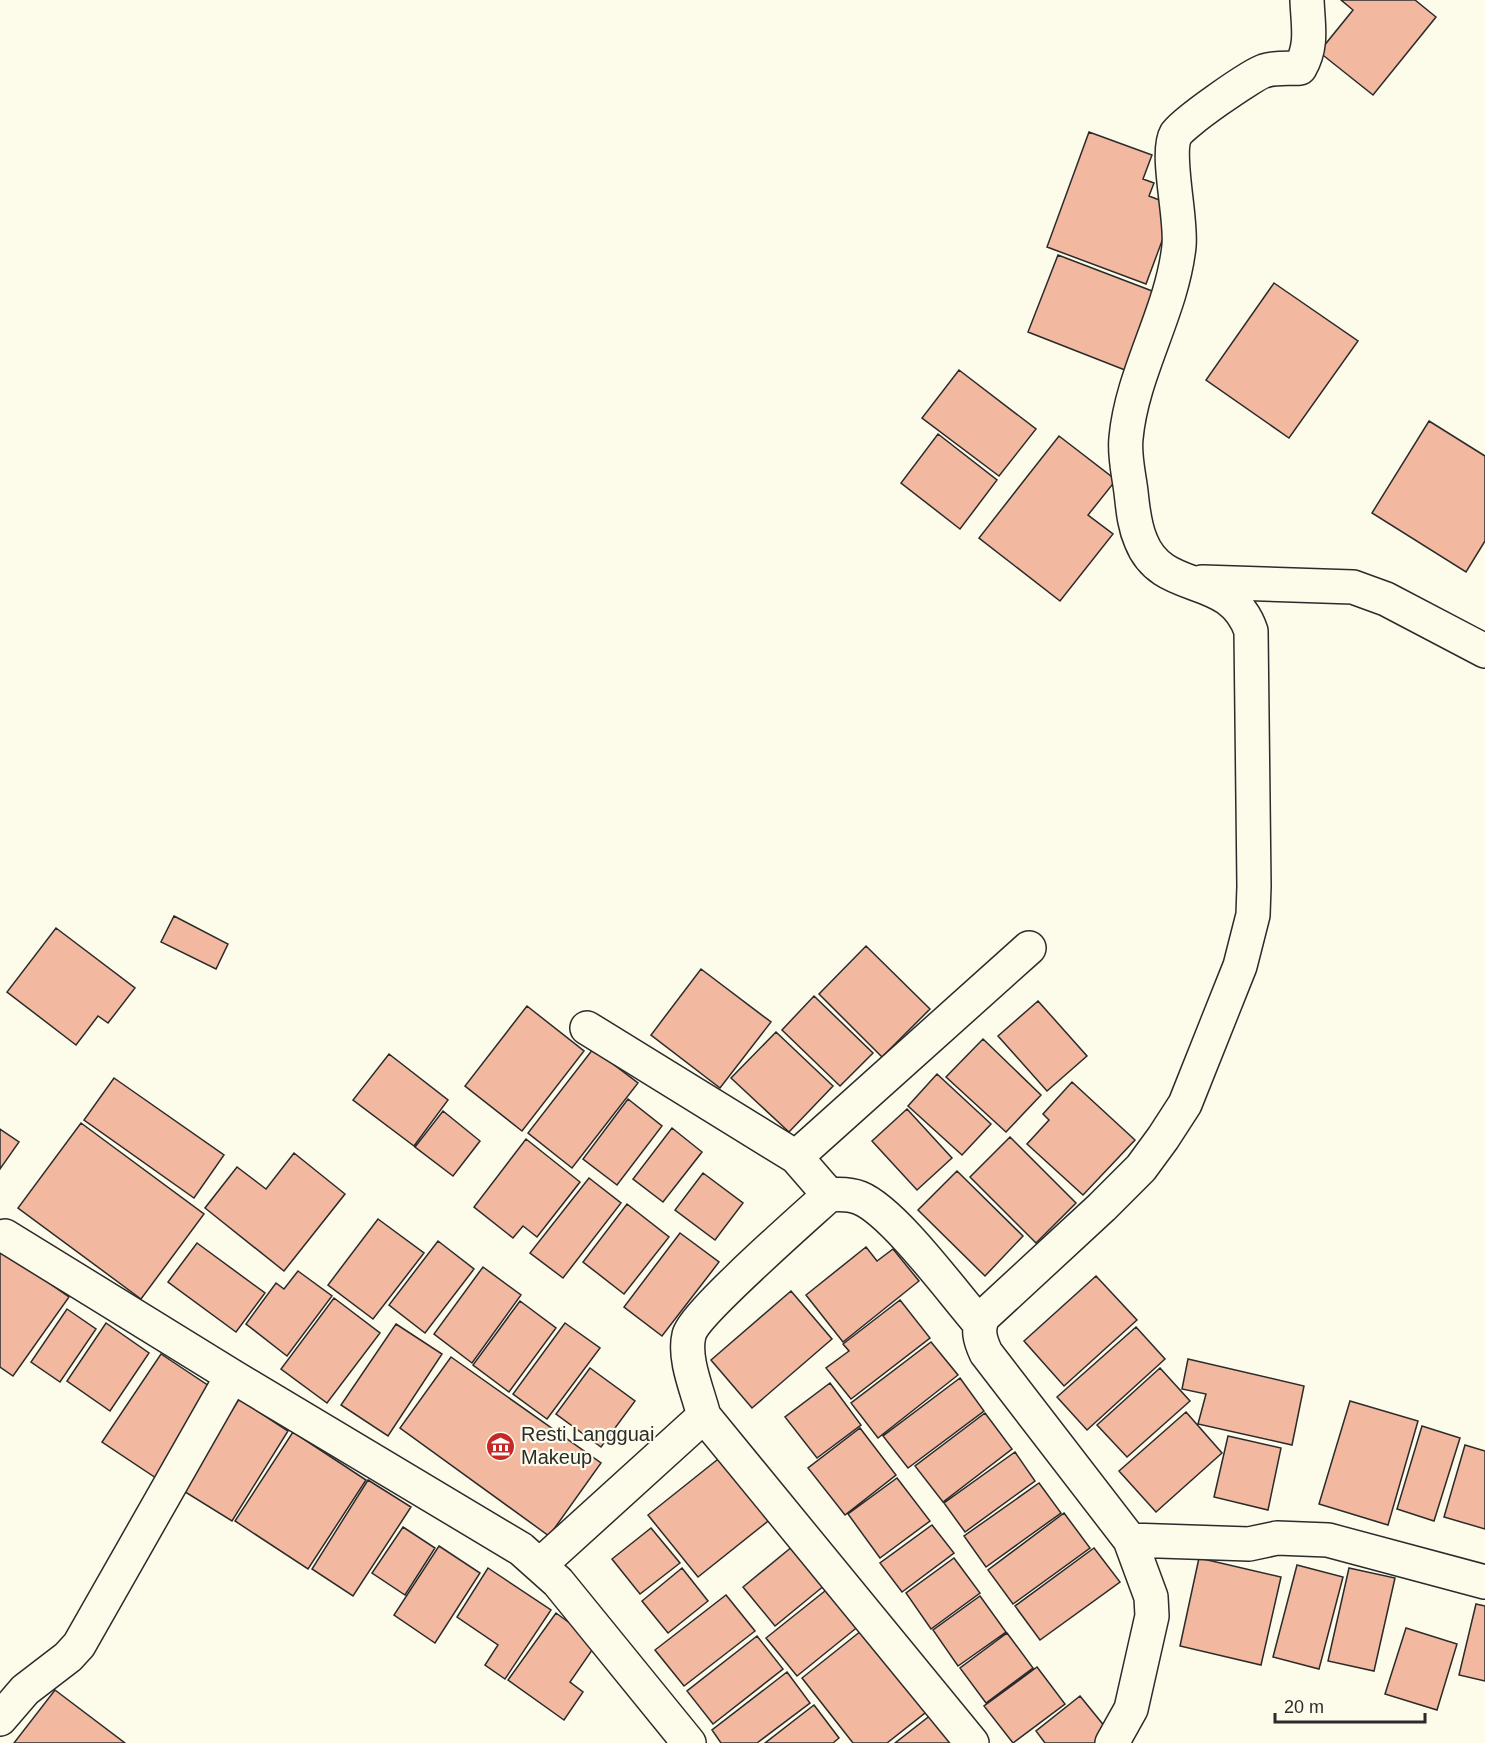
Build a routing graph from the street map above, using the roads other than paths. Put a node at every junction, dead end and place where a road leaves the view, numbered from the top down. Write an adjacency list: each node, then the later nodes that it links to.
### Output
1 (1307, 0): 2 (street)
2 (1191, 582): 3 (street); 9 (street)
3 (1485, 651)
4 (1029, 948): 6 (street)
5 (587, 1028): 6 (street)
6 (796, 1157): 7 (street)
7 (828, 1195): 9 (street); 11 (street)
8 (5, 1236): 10 (street)
9 (980, 1324): 12 (street)
10 (232, 1376): 13 (street); 15 (street)
11 (704, 1416): 13 (street); 17 (street)
12 (1130, 1540): 14 (street); 18 (street)
13 (541, 1564): 16 (street)
14 (1485, 1582)
15 (0, 1719)
16 (688, 1743)
17 (972, 1743)
18 (1112, 1743)

